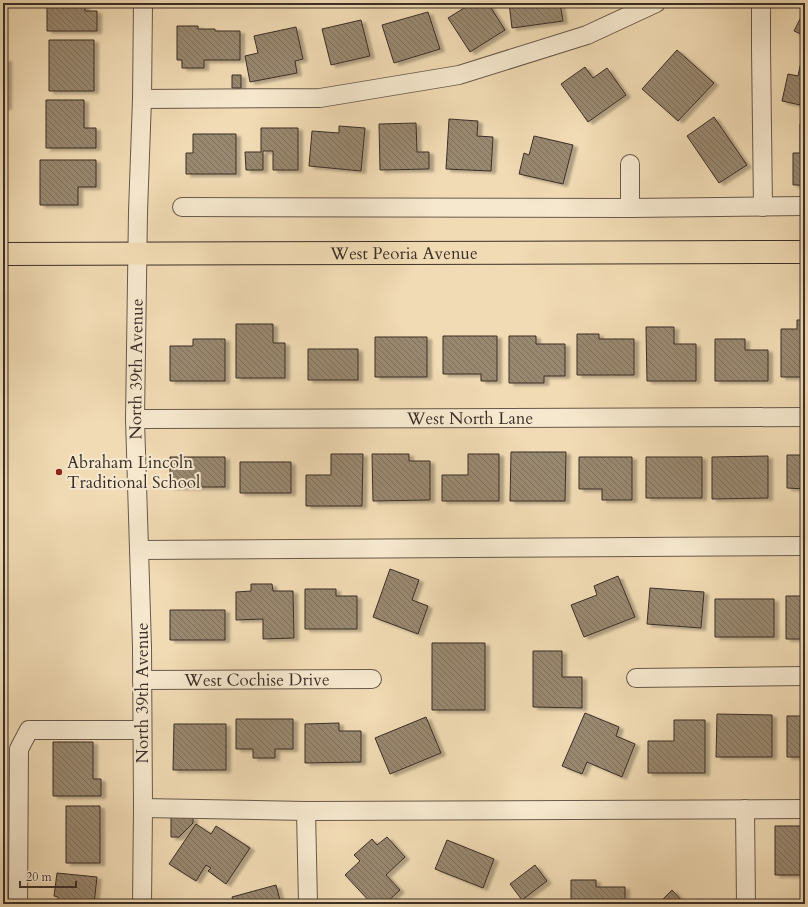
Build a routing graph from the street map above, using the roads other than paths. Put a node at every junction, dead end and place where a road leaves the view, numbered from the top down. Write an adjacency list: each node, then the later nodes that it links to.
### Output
1 (143, 3): 4 (street, North 39th Avenue)
2 (656, 3): 4 (street)
3 (761, 3): 8 (street)
4 (142, 99): 12 (street, North 39th Avenue)
5 (630, 164): 9 (street)
6 (805, 206): 8 (street)
7 (182, 207): 9 (street)
8 (763, 207): 9 (street)
9 (630, 208)
10 (805, 252): 12 (main road, West Peoria Avenue)
11 (3, 254): 12 (main road, West Peoria Avenue)
12 (138, 254): 14 (street, North 39th Avenue)
13 (805, 417): 14 (street, West North Lane)
14 (135, 419): 16 (street, North 39th Avenue)
15 (805, 546): 16 (street)
16 (139, 550): 20 (street, North 39th Avenue)
17 (805, 676): 18 (street)
18 (636, 678)
19 (372, 679): 20 (street, West Cochise Drive)
20 (142, 680): 21 (street, North 39th Avenue)
21 (142, 730): 22 (street, North 39th Avenue); 26 (street)
22 (143, 808): 25 (street); 27 (street, North 39th Avenue)
23 (745, 809): 24 (street); 25 (street); 29 (street)
24 (805, 809)
25 (306, 811): 28 (street)
26 (18, 904)
27 (142, 904)
28 (308, 904)
29 (746, 904)

